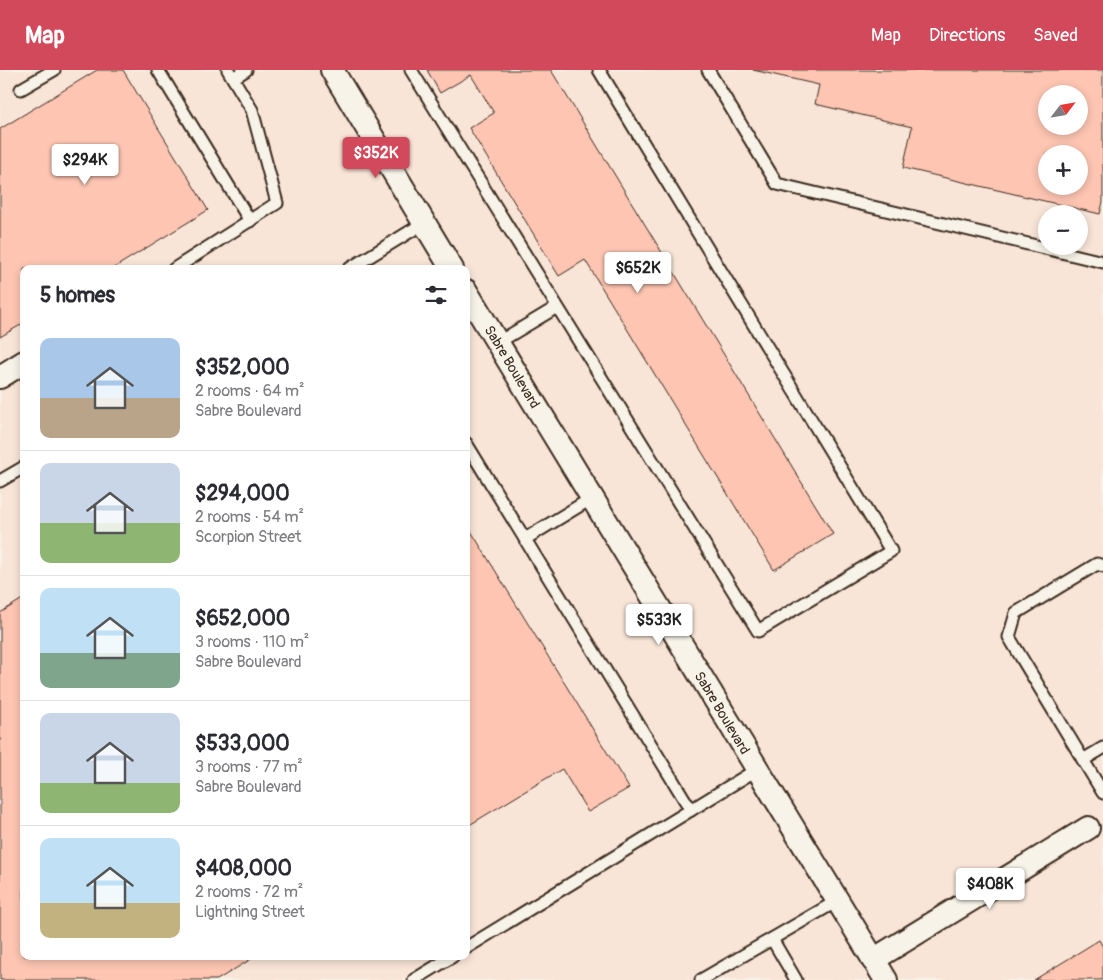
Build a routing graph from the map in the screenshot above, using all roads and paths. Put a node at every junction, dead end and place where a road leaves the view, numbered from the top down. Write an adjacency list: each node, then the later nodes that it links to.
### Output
1 (54, 70): 9 (lane)
2 (158, 70): 10 (lane)
3 (246, 70): 8 (lane)
4 (332, 70): 11 (street)
5 (411, 70): 17 (lane)
6 (599, 70): 17 (lane)
7 (708, 70): 12 (lane)
8 (231, 74): 10 (lane)
9 (21, 89)
10 (250, 220): 13 (lane)
11 (424, 223): 14 (lane); 15 (street)
12 (1103, 262)
13 (180, 265)
14 (358, 265)
15 (450, 265)
16 (470, 299): 18 (street, Sabre Boulevard)
17 (557, 307): 18 (lane)
18 (497, 343): 24 (street, Sabre Boulevard)
19 (20, 364): 20 (street)
20 (0, 376)
21 (470, 450): 25 (lane)
22 (20, 469): 23 (lane)
23 (0, 481)
24 (592, 498): 25 (lane); 29 (street, Sabre Boulevard)
25 (525, 539): 31 (lane)
26 (1103, 566): 28 (lane)
27 (1103, 748): 28 (lane)
28 (1084, 760): 30 (lane)
29 (756, 770): 31 (lane); 33 (street, Sabre Boulevard)
30 (1103, 793)
31 (691, 810): 35 (lane)
32 (1088, 828): 37 (street)
33 (838, 901): 34 (lane); 37 (street, Sabre Boulevard)
34 (772, 939): 39 (lane); 40 (lane)
35 (470, 946)
36 (446, 960): 38 (lane)
37 (874, 960): 41 (street, Sabre Boulevard)
38 (414, 980)
39 (701, 980)
40 (796, 980)
41 (886, 980)

